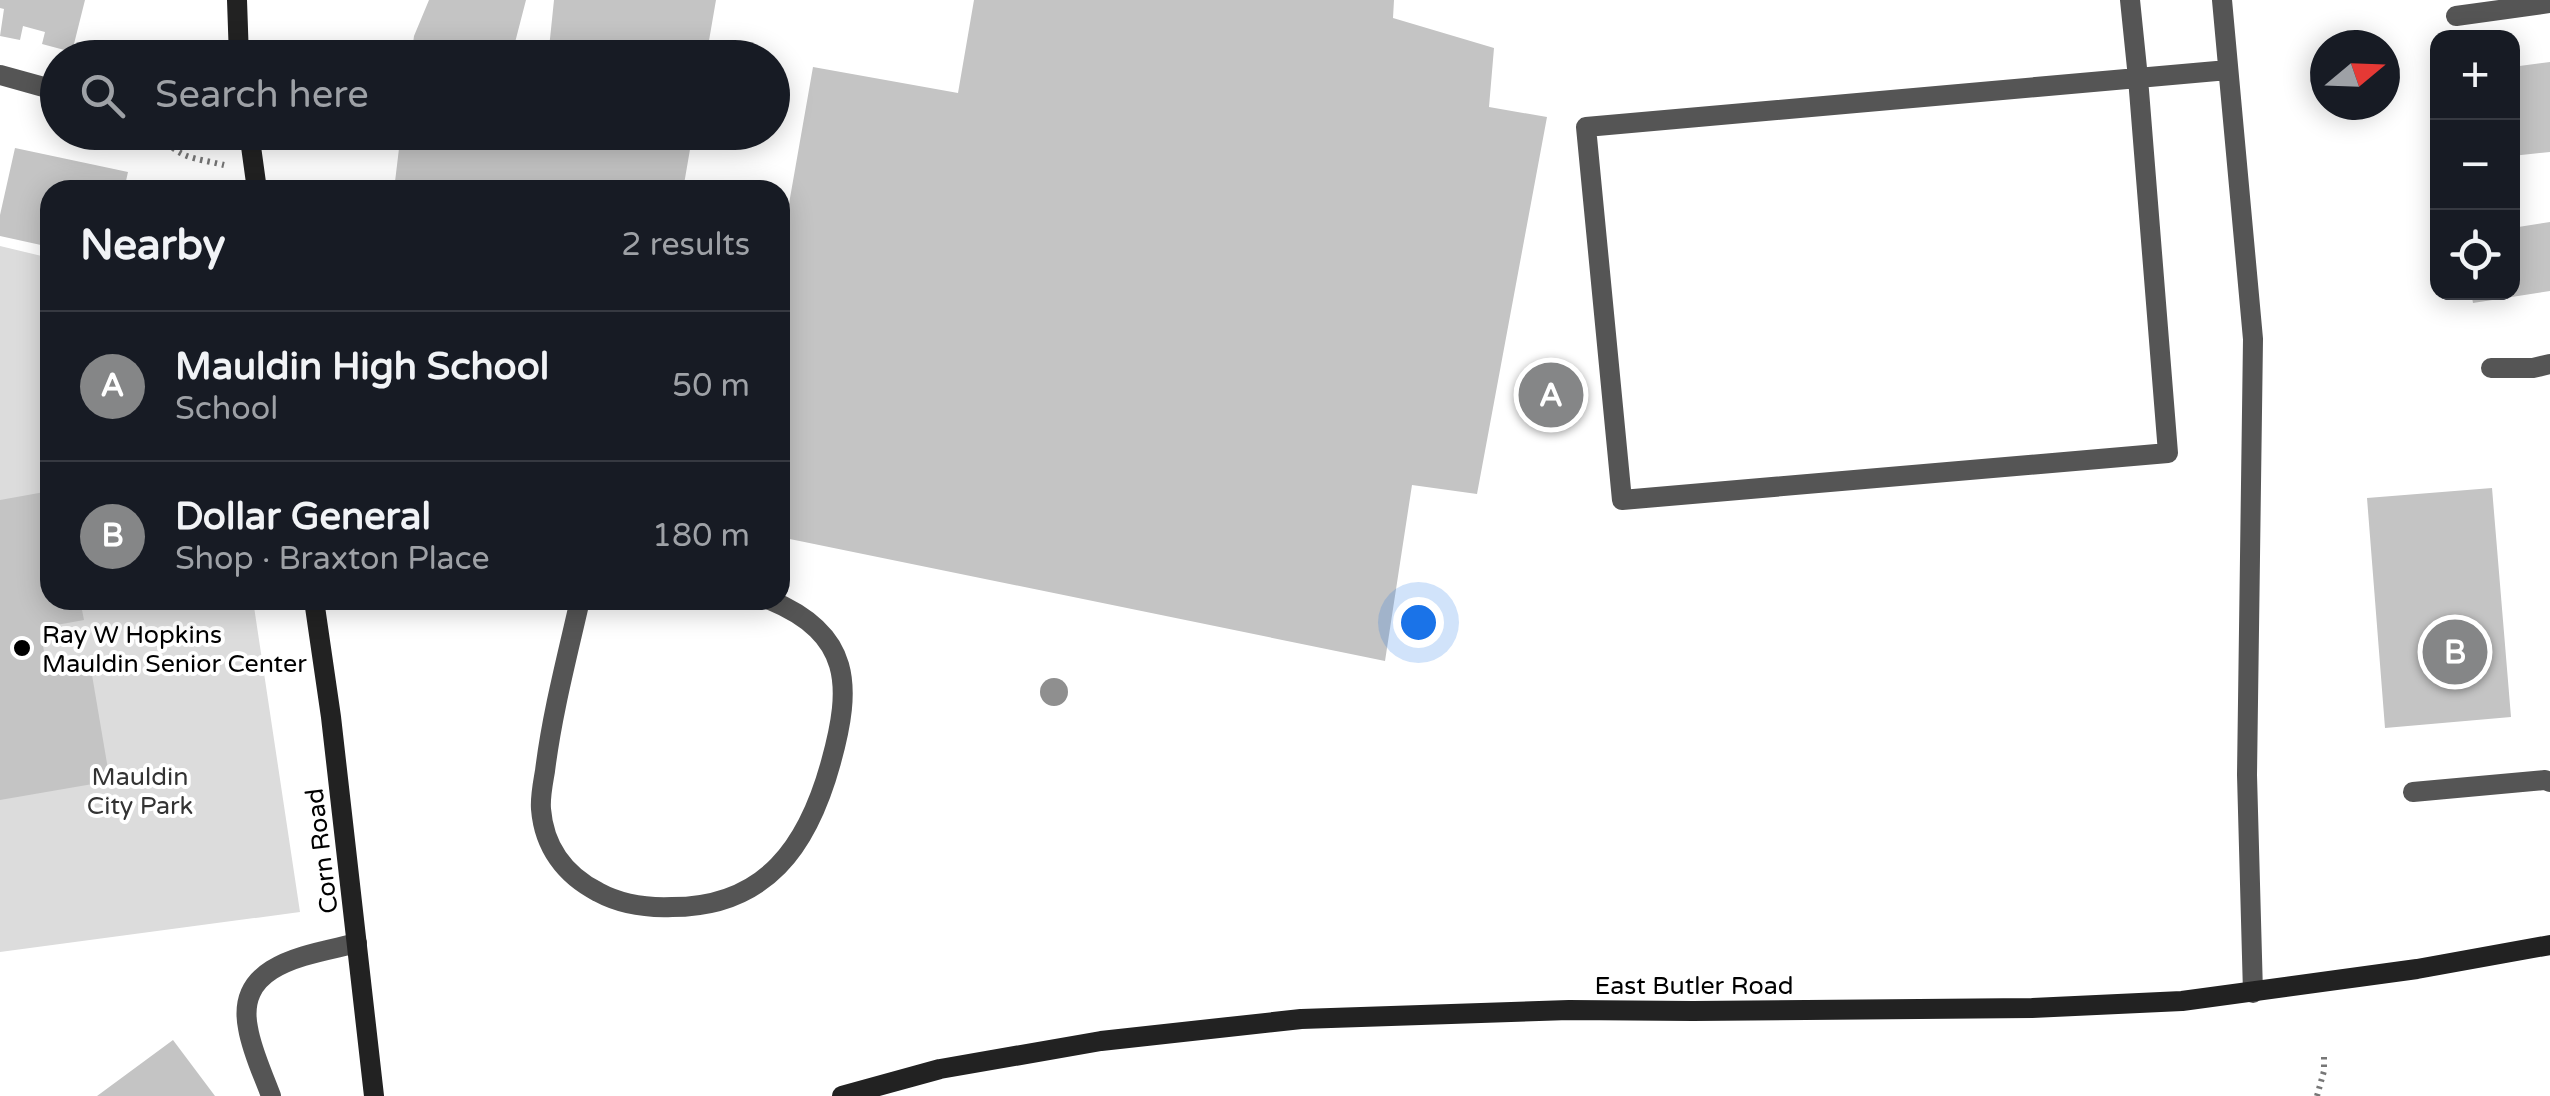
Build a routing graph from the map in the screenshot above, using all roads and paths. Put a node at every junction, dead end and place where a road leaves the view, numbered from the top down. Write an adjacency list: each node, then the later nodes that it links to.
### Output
1 (236, 0): 6 (main road)
2 (2130, 0): 9 (street)
3 (2222, 0): 7 (street)
4 (2550, 3): 5 (street)
5 (2456, 16)
6 (238, 40)
7 (2228, 70): 9 (street); 24 (street)
8 (0, 75): 10 (street)
9 (2138, 78): 9 (street)
10 (40, 86)
11 (174, 150): 13 (path)
12 (251, 150): 14 (main road)
13 (252, 180)
14 (256, 180)
15 (2550, 364): 16 (street)
16 (2491, 368)
17 (790, 609): 19 (street)
18 (315, 610): 22 (main road, Corn Road)
19 (578, 610)
20 (2550, 782): 21 (street)
21 (2412, 792)
22 (357, 943): 26 (street); 27 (main road, Corn Road)
23 (2550, 945): 24 (main road, East Butler Road)
24 (2253, 992): 28 (main road, East Butler Road)
25 (2324, 1053): 29 (path)
26 (271, 1096)
27 (374, 1096)
28 (842, 1096)
29 (2317, 1096)

